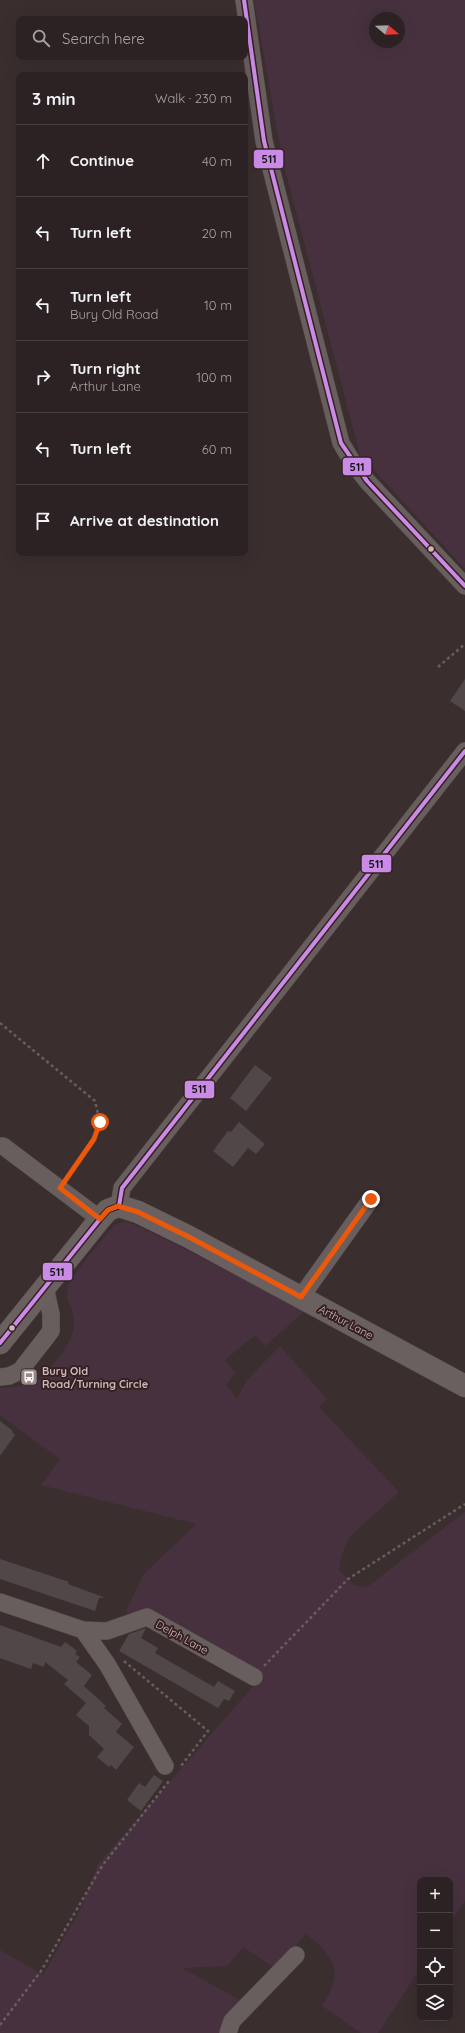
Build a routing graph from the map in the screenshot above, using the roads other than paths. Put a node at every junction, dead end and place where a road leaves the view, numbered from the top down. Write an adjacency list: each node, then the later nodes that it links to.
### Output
1 (244, 0): 2 (street)
2 (246, 16)
3 (248, 28): 4 (street)
4 (465, 586)
5 (465, 751): 8 (street)
6 (0, 1146): 9 (street)
7 (371, 1199): 11 (street)
8 (118, 1206): 9 (main road); 11 (main road, Arthur Lane)
9 (100, 1219): 10 (main road)
10 (45, 1287): 12 (main road); 13 (street)
11 (301, 1297): 14 (main road, Arthur Lane)
12 (0, 1343)
13 (0, 1377)
14 (465, 1386)
15 (0, 1602): 16 (street, Delph Lane)
16 (83, 1630): 17 (street, Delph Lane); 18 (street)
17 (254, 1677)
18 (171, 1772)
19 (296, 1954): 20 (street)
20 (228, 2033)

